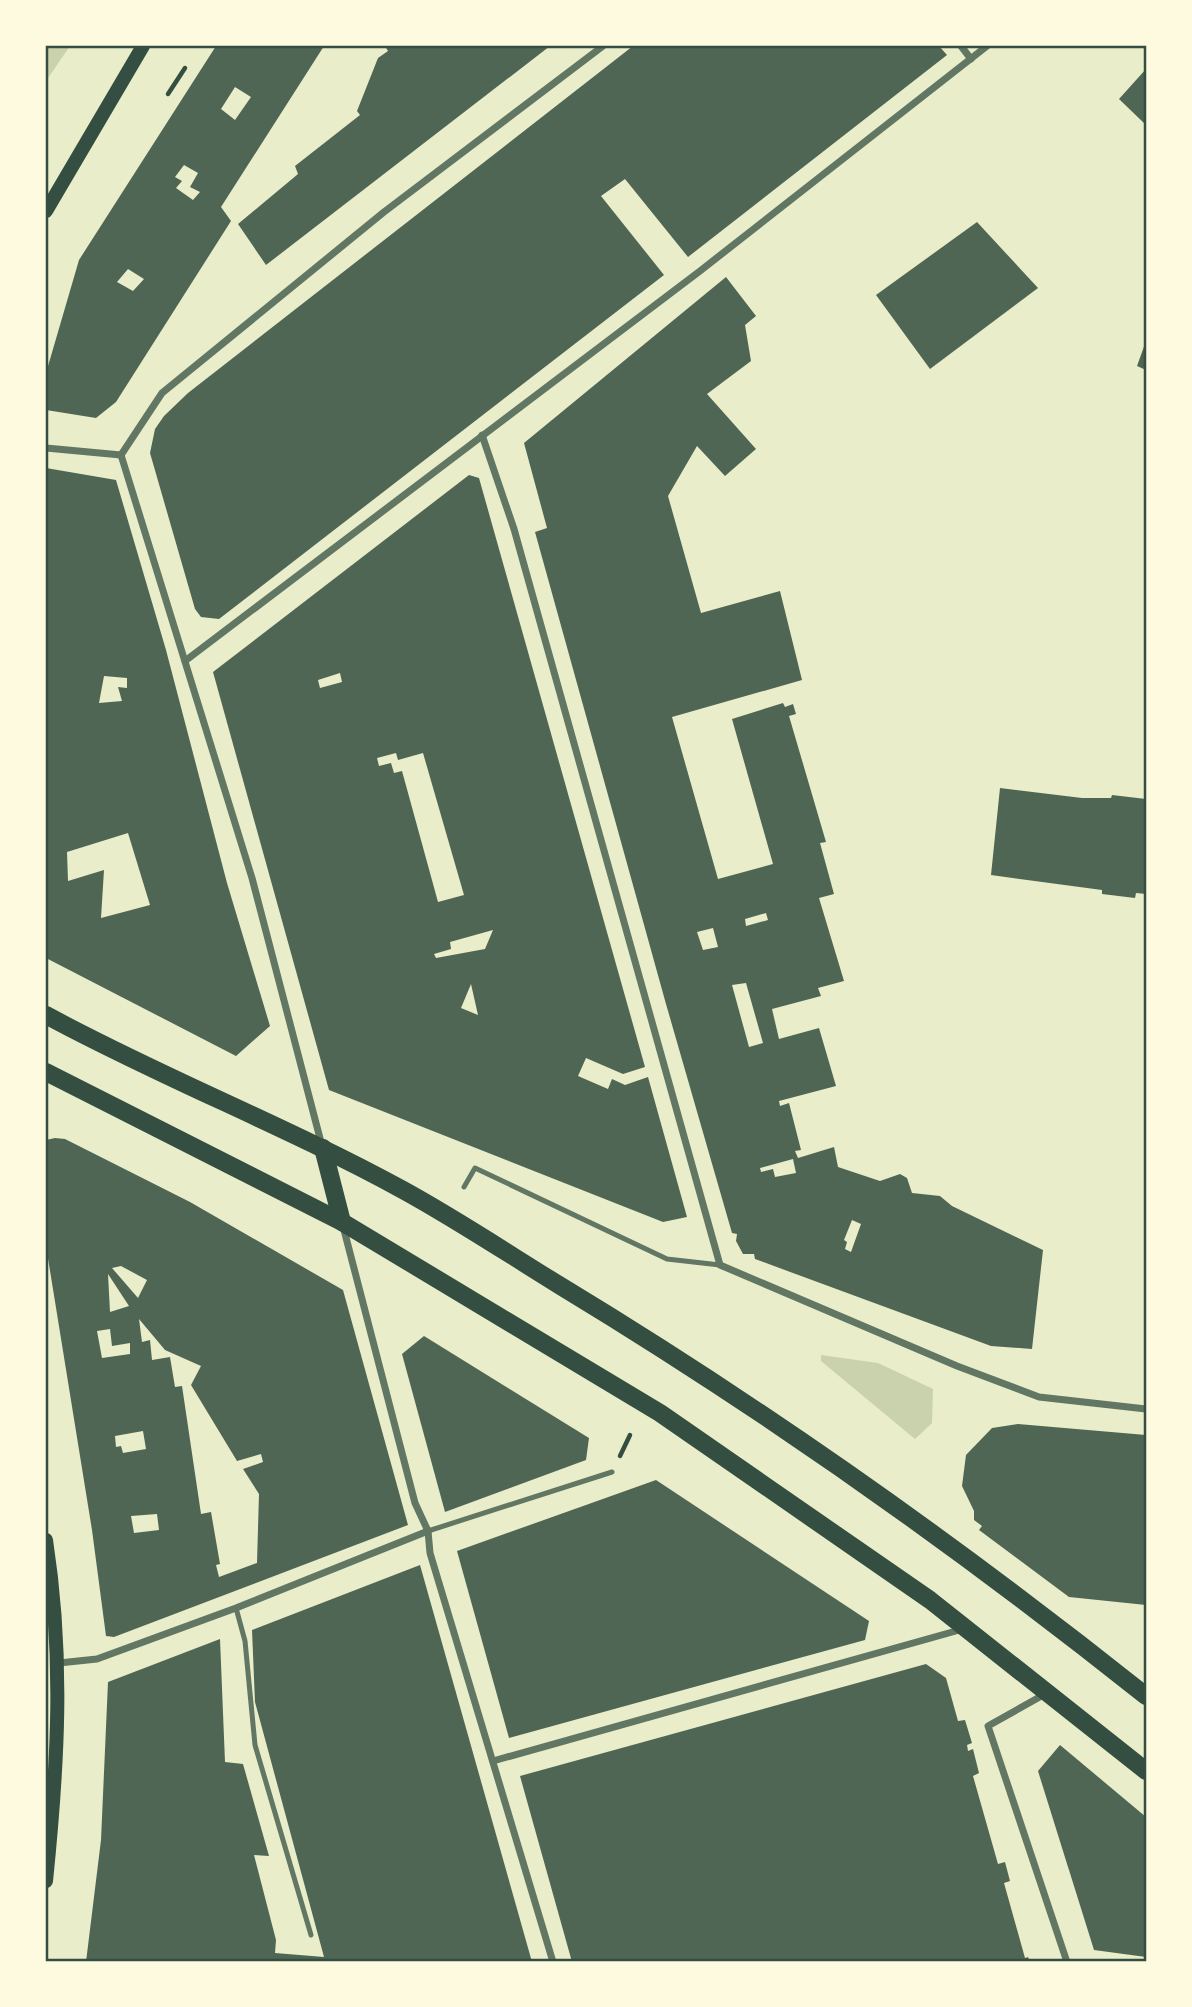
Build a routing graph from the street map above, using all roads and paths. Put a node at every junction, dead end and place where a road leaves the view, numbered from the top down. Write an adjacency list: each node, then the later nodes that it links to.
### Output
1 (143, 46): 8 (main road)
2 (603, 46): 11 (street)
3 (961, 46): 5 (street)
4 (987, 46): 5 (street)
5 (971, 59): 9 (street)
6 (185, 68): 7 (path)
7 (168, 94)
8 (46, 211)
9 (481, 435): 12 (street); 18 (street)
10 (46, 448): 11 (street)
11 (121, 455): 12 (street)
12 (185, 661): 15 (street)
13 (46, 1014): 15 (main road)
14 (46, 1072): 17 (main road)
15 (323, 1148): 17 (main road); 27 (main road)
16 (464, 1187): 18 (lane)
17 (342, 1222): 21 (street); 24 (main road)
18 (720, 1265): 19 (street)
19 (1146, 1409)
20 (612, 1472): 21 (lane)
21 (428, 1531): 23 (street); 28 (street)
22 (46, 1540): 25 (main road)
23 (236, 1608): 25 (street); 31 (lane)
24 (967, 1628): 26 (main road); 28 (street)
25 (59, 1663): 30 (main road)
26 (1049, 1691): 29 (main road); 33 (street)
27 (1146, 1696)
28 (493, 1761): 32 (street)
29 (1146, 1771)
30 (46, 1881)
31 (311, 1935)
32 (553, 1962)
33 (1067, 1962)

